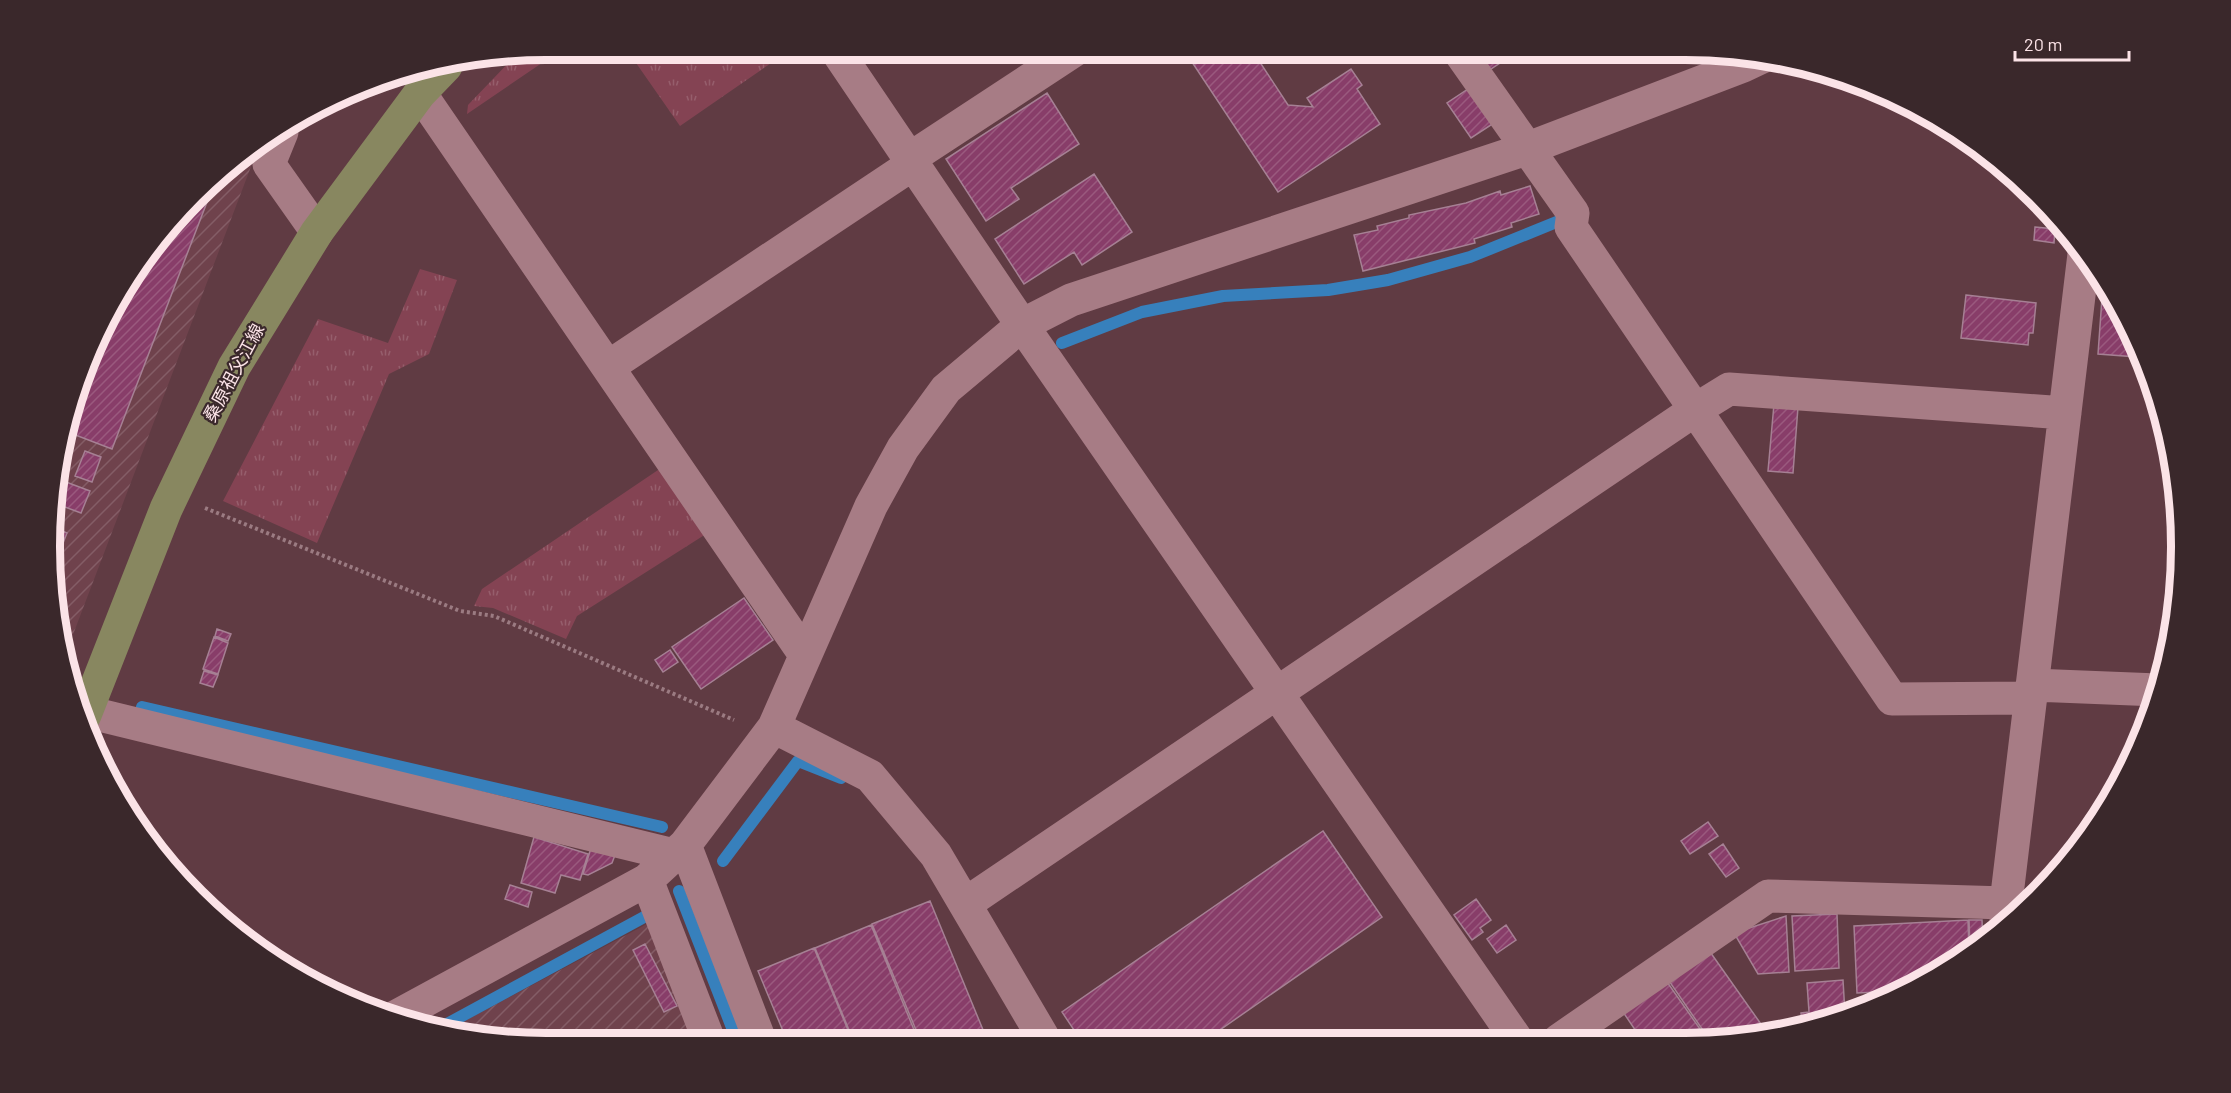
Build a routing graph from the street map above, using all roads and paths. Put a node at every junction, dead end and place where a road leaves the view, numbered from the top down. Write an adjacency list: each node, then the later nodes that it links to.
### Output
1 (843, 60): 9 (street)
2 (1061, 60): 9 (street)
3 (1465, 60): 8 (street)
4 (1747, 64): 8 (street)
5 (440, 72): 6 (main road, 桑原祖父江線)
6 (420, 93): 10 (main road, 桑原祖父江線); 13 (street)
7 (279, 140): 10 (street)
8 (1526, 149): 12 (street); 14 (street)
9 (911, 162): 12 (street); 13 (street)
10 (317, 232): 16 (main road, 桑原祖父江線)
11 (2082, 267): 15 (street)
12 (1022, 325): 17 (street); 20 (street)
13 (608, 367): 17 (street)
14 (1695, 410): 15 (street); 19 (street); 20 (street)
15 (2065, 413): 19 (street)
16 (172, 495): 21 (main road, 桑原祖父江線); 23 (path)
17 (805, 656): 23 (street)
18 (2149, 690): 19 (street)
19 (2032, 691): 27 (street)
20 (1277, 693): 26 (street); 33 (street)
21 (88, 709)
22 (90, 715): 24 (street)
23 (771, 731): 24 (street); 26 (street)
24 (679, 850): 25 (street); 31 (street)
25 (647, 880): 29 (street); 30 (street)
26 (965, 904): 32 (street)
27 (2009, 908)
28 (2005, 912): 34 (street)
29 (405, 1011)
30 (706, 1033)
31 (757, 1033)
32 (1041, 1033)
33 (1512, 1033)
34 (1569, 1033)

